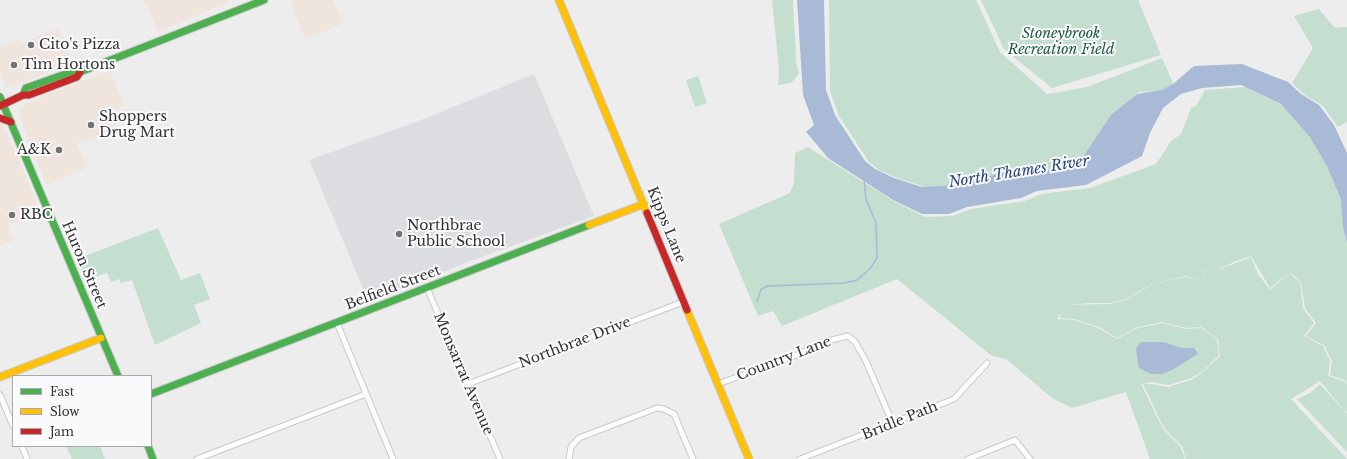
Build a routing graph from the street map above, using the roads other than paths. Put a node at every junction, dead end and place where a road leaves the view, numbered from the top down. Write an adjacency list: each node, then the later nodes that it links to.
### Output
1 (264, 0): 4 (street)
2 (559, 0): 7 (street, Kipps Lane)
3 (0, 97): 4 (street, Huron Street)
4 (2, 105): 6 (street, Huron Street)
5 (0, 118): 6 (street)
6 (11, 122): 11 (street, Huron Street)
7 (644, 204): 8 (street, Belfield Street); 9 (street, Kipps Lane)
8 (427, 288): 10 (street, Belfield Street); 15 (street, Monsarrat Avenue)
9 (683, 302): 15 (street, Northbrae Drive); 16 (street, Kipps Lane)
10 (337, 323): 17 (street, Belfield Street); 18 (street)
11 (101, 338): 13 (street, Huron Street); 14 (street)
12 (987, 363): 21 (street, Bridle Path)
13 (118, 375)
14 (0, 377)
15 (468, 384): 28 (street, Monsarrat Avenue)
16 (718, 384): 21 (street, Country Lane); 31 (street, Kipps Lane)
17 (152, 394)
18 (366, 394): 26 (street); 27 (street)
19 (0, 395): 20 (street)
20 (12, 424)
21 (893, 424): 32 (street, Bridle Path)
22 (22, 447): 24 (street)
23 (148, 447): 25 (street)
24 (27, 459)
25 (153, 459)
26 (197, 459)
27 (393, 459)
28 (500, 459)
29 (569, 459): 30 (street)
30 (693, 459)
31 (749, 459)
32 (800, 459)
33 (968, 459): 34 (street)
34 (1030, 459)

